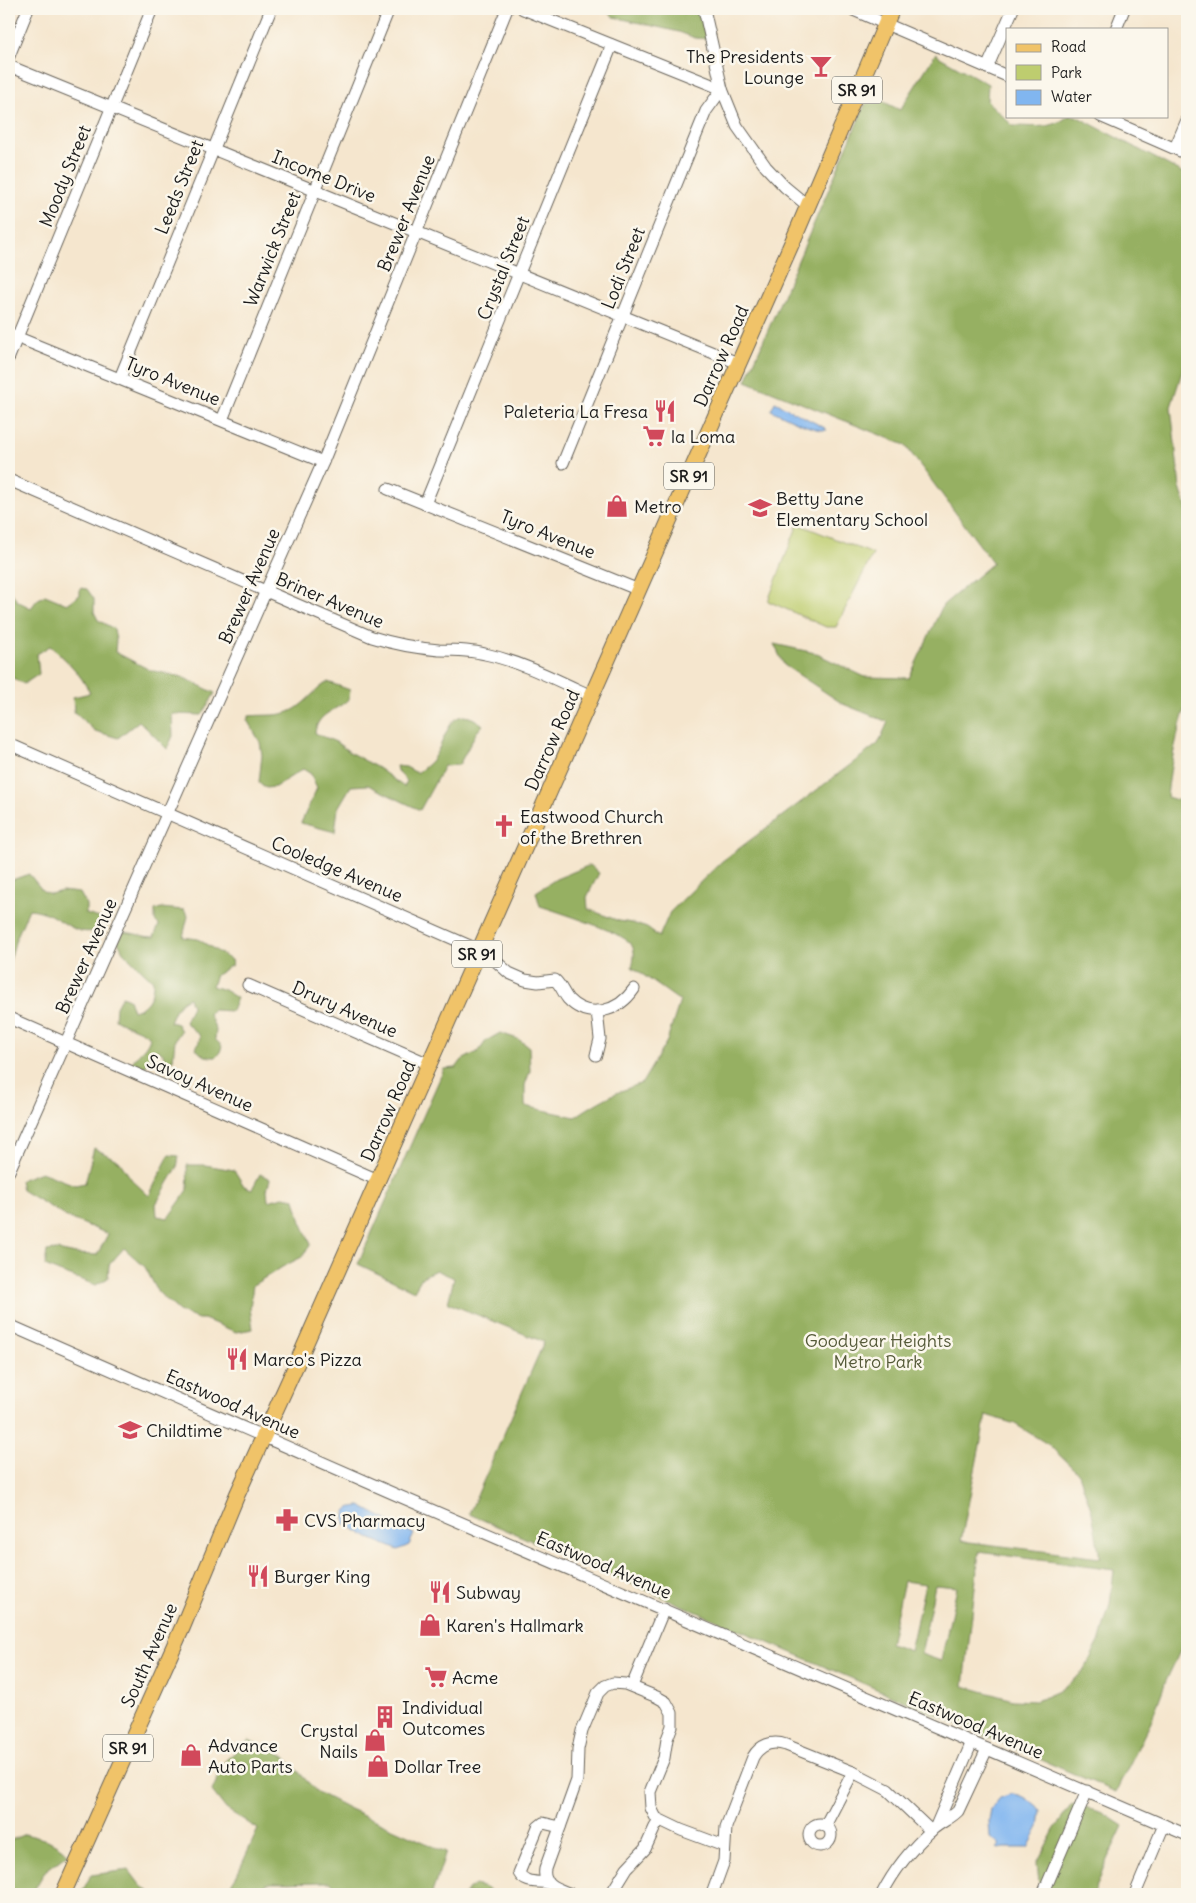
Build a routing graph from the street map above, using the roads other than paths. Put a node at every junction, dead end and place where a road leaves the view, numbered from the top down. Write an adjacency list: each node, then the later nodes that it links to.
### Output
1 (28, 9): 15 (street)
2 (152, 9): 20 (street, Moody Street)
3 (271, 9): 24 (street, Leeds Street)
4 (389, 9): 26 (street, Warwick Street)
5 (507, 9): 28 (street, Brewer Avenue)
6 (523, 9): 14 (street)
7 (704, 9): 19 (street)
8 (851, 9): 12 (street)
9 (892, 9): 12 (main road, Darrow Road)
10 (1013, 9): 17 (street)
11 (1124, 9): 13 (street)
12 (885, 24): 17 (street); 27 (main road, Darrow Road / SR 91)
13 (1116, 28)
14 (612, 45): 19 (street); 29 (street, Crystal Street)
15 (9, 56)
16 (9, 66): 20 (street, Income Drive)
17 (988, 68): 18 (street)
18 (1006, 76)
19 (722, 89): 27 (street); 30 (street, Lodi Street)
20 (112, 108): 24 (street, Income Drive); 31 (street, Moody Street)
21 (1105, 118): 23 (street)
22 (1187, 120): 23 (street)
23 (1175, 148): 25 (street)
24 (214, 150): 26 (street, Income Drive); 34 (street, Leeds Street)
25 (1187, 154)
26 (315, 191): 28 (street, Income Drive); 35 (street, Warwick Street)
27 (808, 206): 33 (main road, Darrow Road / SR 91)
28 (417, 232): 29 (street, Income Drive); 36 (street, Brewer Avenue)
29 (520, 274): 30 (street, Income Drive); 40 (street, Crystal Street)
30 (623, 316): 33 (street, Income Drive); 37 (street, Lodi Street)
31 (13, 335): 32 (street, Moody Street); 34 (street, Tyro Avenue)
32 (9, 357)
33 (738, 363): 41 (main road, Darrow Road / SR 91)
34 (120, 378): 35 (street, Tyro Avenue)
35 (222, 420): 36 (street, Tyro Avenue)
36 (323, 462): 42 (street, Brewer Avenue)
37 (563, 463)
38 (9, 480): 42 (street, Briner Avenue)
39 (388, 489): 40 (street, Tyro Avenue)
40 (425, 504): 41 (street, Tyro Avenue)
41 (639, 590): 43 (main road, Darrow Road / SR 91)
42 (266, 592): 43 (street, Briner Avenue); 45 (street, Brewer Avenue)
43 (592, 696): 46 (main road, Darrow Road / SR 91)
44 (9, 744): 45 (street, Cooledge Avenue)
45 (167, 814): 46 (street, Cooledge Avenue); 51 (street, Brewer Avenue)
46 (479, 950): 49 (street, Cooledge Avenue); 53 (main road, Darrow Road / SR 91)
47 (248, 985): 53 (street, Drury Avenue)
48 (634, 988): 49 (street)
49 (597, 1011): 52 (street)
50 (9, 1018): 51 (street, Savoy Avenue)
51 (66, 1044): 54 (street, Brewer Avenue); 55 (street, Savoy Avenue)
52 (596, 1055)
53 (429, 1064): 55 (main road, Darrow Road / SR 91)
54 (9, 1170)
55 (378, 1180): 57 (main road, Darrow Road / SR 91)
56 (9, 1325): 57 (street, Eastwood Avenue)
57 (264, 1436): 58 (main road, Darrow Road / SR 91); 59 (street, Eastwood Avenue)
58 (230, 1512): 77 (main road, South Avenue / SR 91)
59 (664, 1609): 60 (street); 61 (street, Eastwood Avenue)
60 (632, 1686): 69 (street); 72 (street)
61 (972, 1742): 62 (street, Eastwood Avenue); 63 (street)
62 (987, 1748): 65 (street); 67 (street, Eastwood Avenue)
63 (960, 1769): 65 (street); 66 (street)
64 (853, 1772): 71 (street); 73 (street); 75 (street)
65 (975, 1776): 68 (street)
66 (952, 1787): 68 (street); 73 (street)
67 (1087, 1791): 70 (street, Eastwood Avenue); 82 (street)
68 (967, 1794): 73 (street)
69 (660, 1821): 75 (street); 79 (street)
70 (1164, 1825): 74 (street, Eastwood Avenue); 83 (street)
71 (825, 1826)
72 (560, 1827): 76 (street); 76 (street)
73 (934, 1829): 81 (street)
74 (1187, 1835)
75 (724, 1846): 80 (street)
76 (547, 1883): 78 (street)
77 (63, 1894)
78 (572, 1894)
79 (611, 1894)
80 (712, 1894)
81 (882, 1894)
82 (1044, 1894)
83 (1135, 1894)

